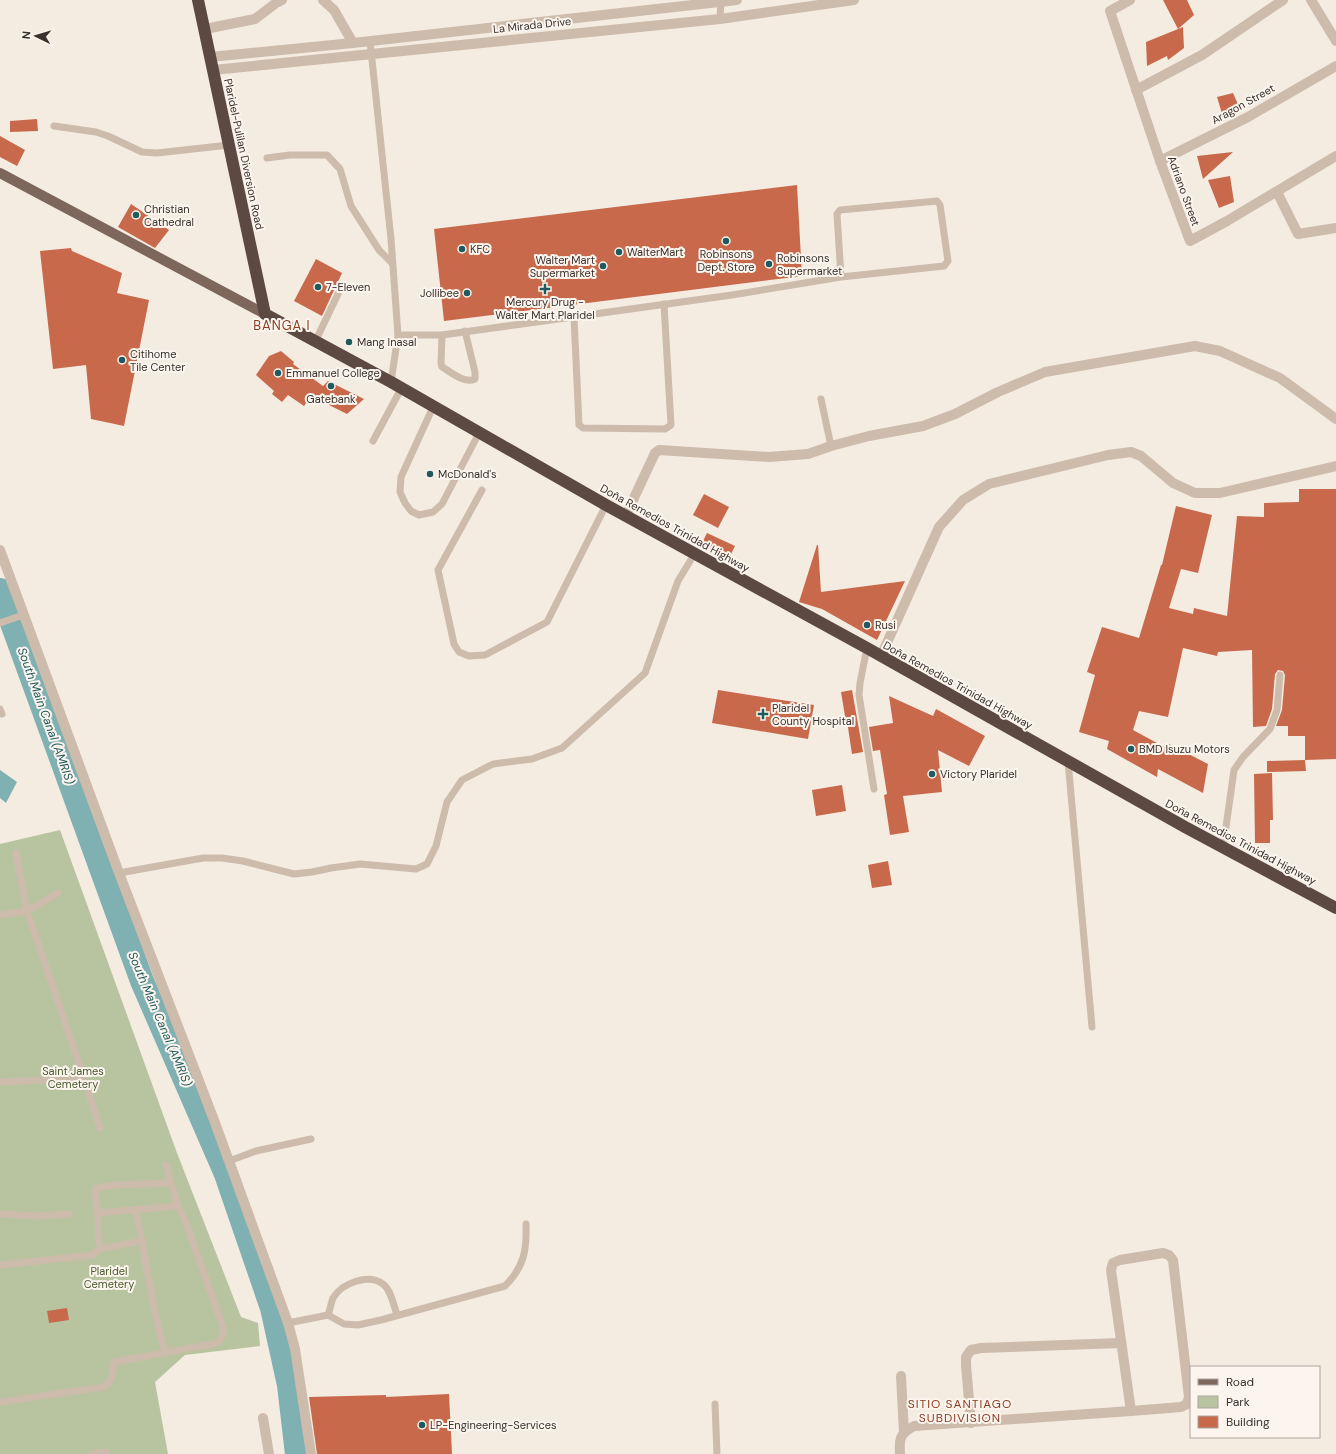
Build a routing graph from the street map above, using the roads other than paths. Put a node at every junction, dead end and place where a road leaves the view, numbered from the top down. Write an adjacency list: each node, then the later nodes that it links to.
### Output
1 (198, 0): 11 (highway, Plaridel-Pulilan Diversion Road)
2 (282, 0): 11 (street)
3 (323, 0): 14 (street)
4 (737, 0): 9 (street, La Mirada Drive)
5 (854, 0): 10 (street, La Mirada Drive)
6 (1130, 0): 21 (street, Adriano Street)
7 (1283, 0): 21 (street)
8 (1311, 0): 13 (street)
9 (721, 1): 10 (lane); 12 (street, La Mirada Drive)
10 (720, 19): 16 (street, La Mirada Drive)
11 (204, 29): 17 (highway, Plaridel-Pulilan Diversion Road)
12 (370, 41): 14 (street, La Mirada Drive); 16 (lane)
13 (1336, 41)
14 (353, 43): 15 (street, La Mirada Drive)
15 (252, 54): 17 (street, La Mirada Drive); 18 (street)
16 (372, 54): 18 (street, La Mirada Drive); 30 (lane)
17 (210, 57): 20 (highway, Plaridel-Pulilan Diversion Road)
18 (253, 65): 20 (street, La Mirada Drive)
19 (1336, 66): 26 (street, Aragon Street)
20 (213, 70): 23 (highway, Plaridel-Pulilan Diversion Road)
21 (1136, 90): 26 (street, Adriano Street)
22 (54, 126): 23 (lane)
23 (230, 145): 34 (highway, Plaridel-Pulilan Diversion Road)
24 (1336, 156): 28 (street, Adriano Street)
25 (267, 158): 30 (lane)
26 (1160, 161): 28 (street, Adriano Street)
27 (0, 173): 34 (main road, Doña Remedios Trinidad Highway)
28 (1277, 192): 29 (street)
29 (1336, 228)
30 (392, 263): 37 (lane)
31 (841, 277): 31 (lane); 33 (lane)
32 (338, 294): 39 (lane)
33 (664, 304): 35 (lane); 35 (lane)
34 (265, 314): 39 (highway, Doña Remedios Trinidad Highway)
35 (574, 317): 36 (lane)
36 (465, 331): 38 (lane); 38 (lane)
37 (398, 335): 38 (lane); 40 (lane)
38 (442, 335)
39 (315, 342): 40 (highway, Doña Remedios Trinidad Highway)
40 (390, 382): 41 (highway, Doña Remedios Trinidad Highway)
41 (401, 389): 43 (highway, Doña Remedios Trinidad Highway); 46 (lane)
42 (821, 399): 47 (lane)
43 (433, 407): 45 (highway, Doña Remedios Trinidad Highway); 45 (lane)
44 (1336, 420): 47 (street)
45 (479, 433): 50 (highway, Doña Remedios Trinidad Highway)
46 (373, 441)
47 (831, 446): 51 (street)
48 (1336, 466): 57 (street)
49 (482, 490): 50 (lane)
50 (606, 505): 51 (highway, Doña Remedios Trinidad Highway)
51 (626, 515): 53 (highway, Doña Remedios Trinidad Highway)
52 (0, 550): 54 (street)
53 (695, 553): 56 (highway, Doña Remedios Trinidad Highway); 63 (lane)
54 (19, 616): 55 (lane); 63 (street)
55 (0, 623)
56 (867, 648): 57 (highway, Doña Remedios Trinidad Highway); 60 (lane)
57 (881, 656): 59 (highway, Doña Remedios Trinidad Highway)
58 (1280, 675): 61 (lane)
59 (1068, 761): 61 (highway, Doña Remedios Trinidad Highway); 68 (lane)
60 (874, 789)
61 (1223, 848): 65 (highway, Doña Remedios Trinidad Highway)
62 (16, 853): 66 (lane)
63 (119, 873): 73 (street)
64 (58, 893): 66 (lane)
65 (1336, 908)
66 (27, 911): 67 (lane); 69 (lane)
67 (0, 915)
68 (1092, 1027)
69 (84, 1078): 70 (lane); 71 (lane)
70 (0, 1082)
71 (100, 1128)
72 (311, 1139): 73 (lane)
73 (229, 1161): 87 (street)
74 (166, 1165): 75 (lane)
75 (170, 1183): 76 (lane); 78 (lane)
76 (178, 1206): 77 (lane); 89 (lane)
77 (136, 1210): 78 (lane); 82 (lane)
78 (98, 1213): 83 (lane)
79 (0, 1214): 80 (lane)
80 (69, 1214)
81 (526, 1224): 86 (lane)
82 (142, 1241): 83 (lane); 89 (lane)
83 (99, 1250): 84 (lane)
84 (0, 1266)
85 (328, 1315): 86 (lane); 86 (lane); 87 (lane)
86 (397, 1315)
87 (288, 1323): 100 (street)
88 (1120, 1343): 93 (street); 93 (street); 95 (street)
89 (165, 1353): 91 (lane)
90 (901, 1376): 96 (street)
91 (0, 1402)
92 (715, 1404): 101 (lane)
93 (1131, 1411): 95 (street)
94 (262, 1418): 99 (street)
95 (971, 1423): 96 (street)
96 (904, 1432): 102 (street)
97 (106, 1452): 98 (lane)
98 (92, 1454)
99 (269, 1454)
100 (311, 1454)
101 (717, 1454)
102 (900, 1454)

